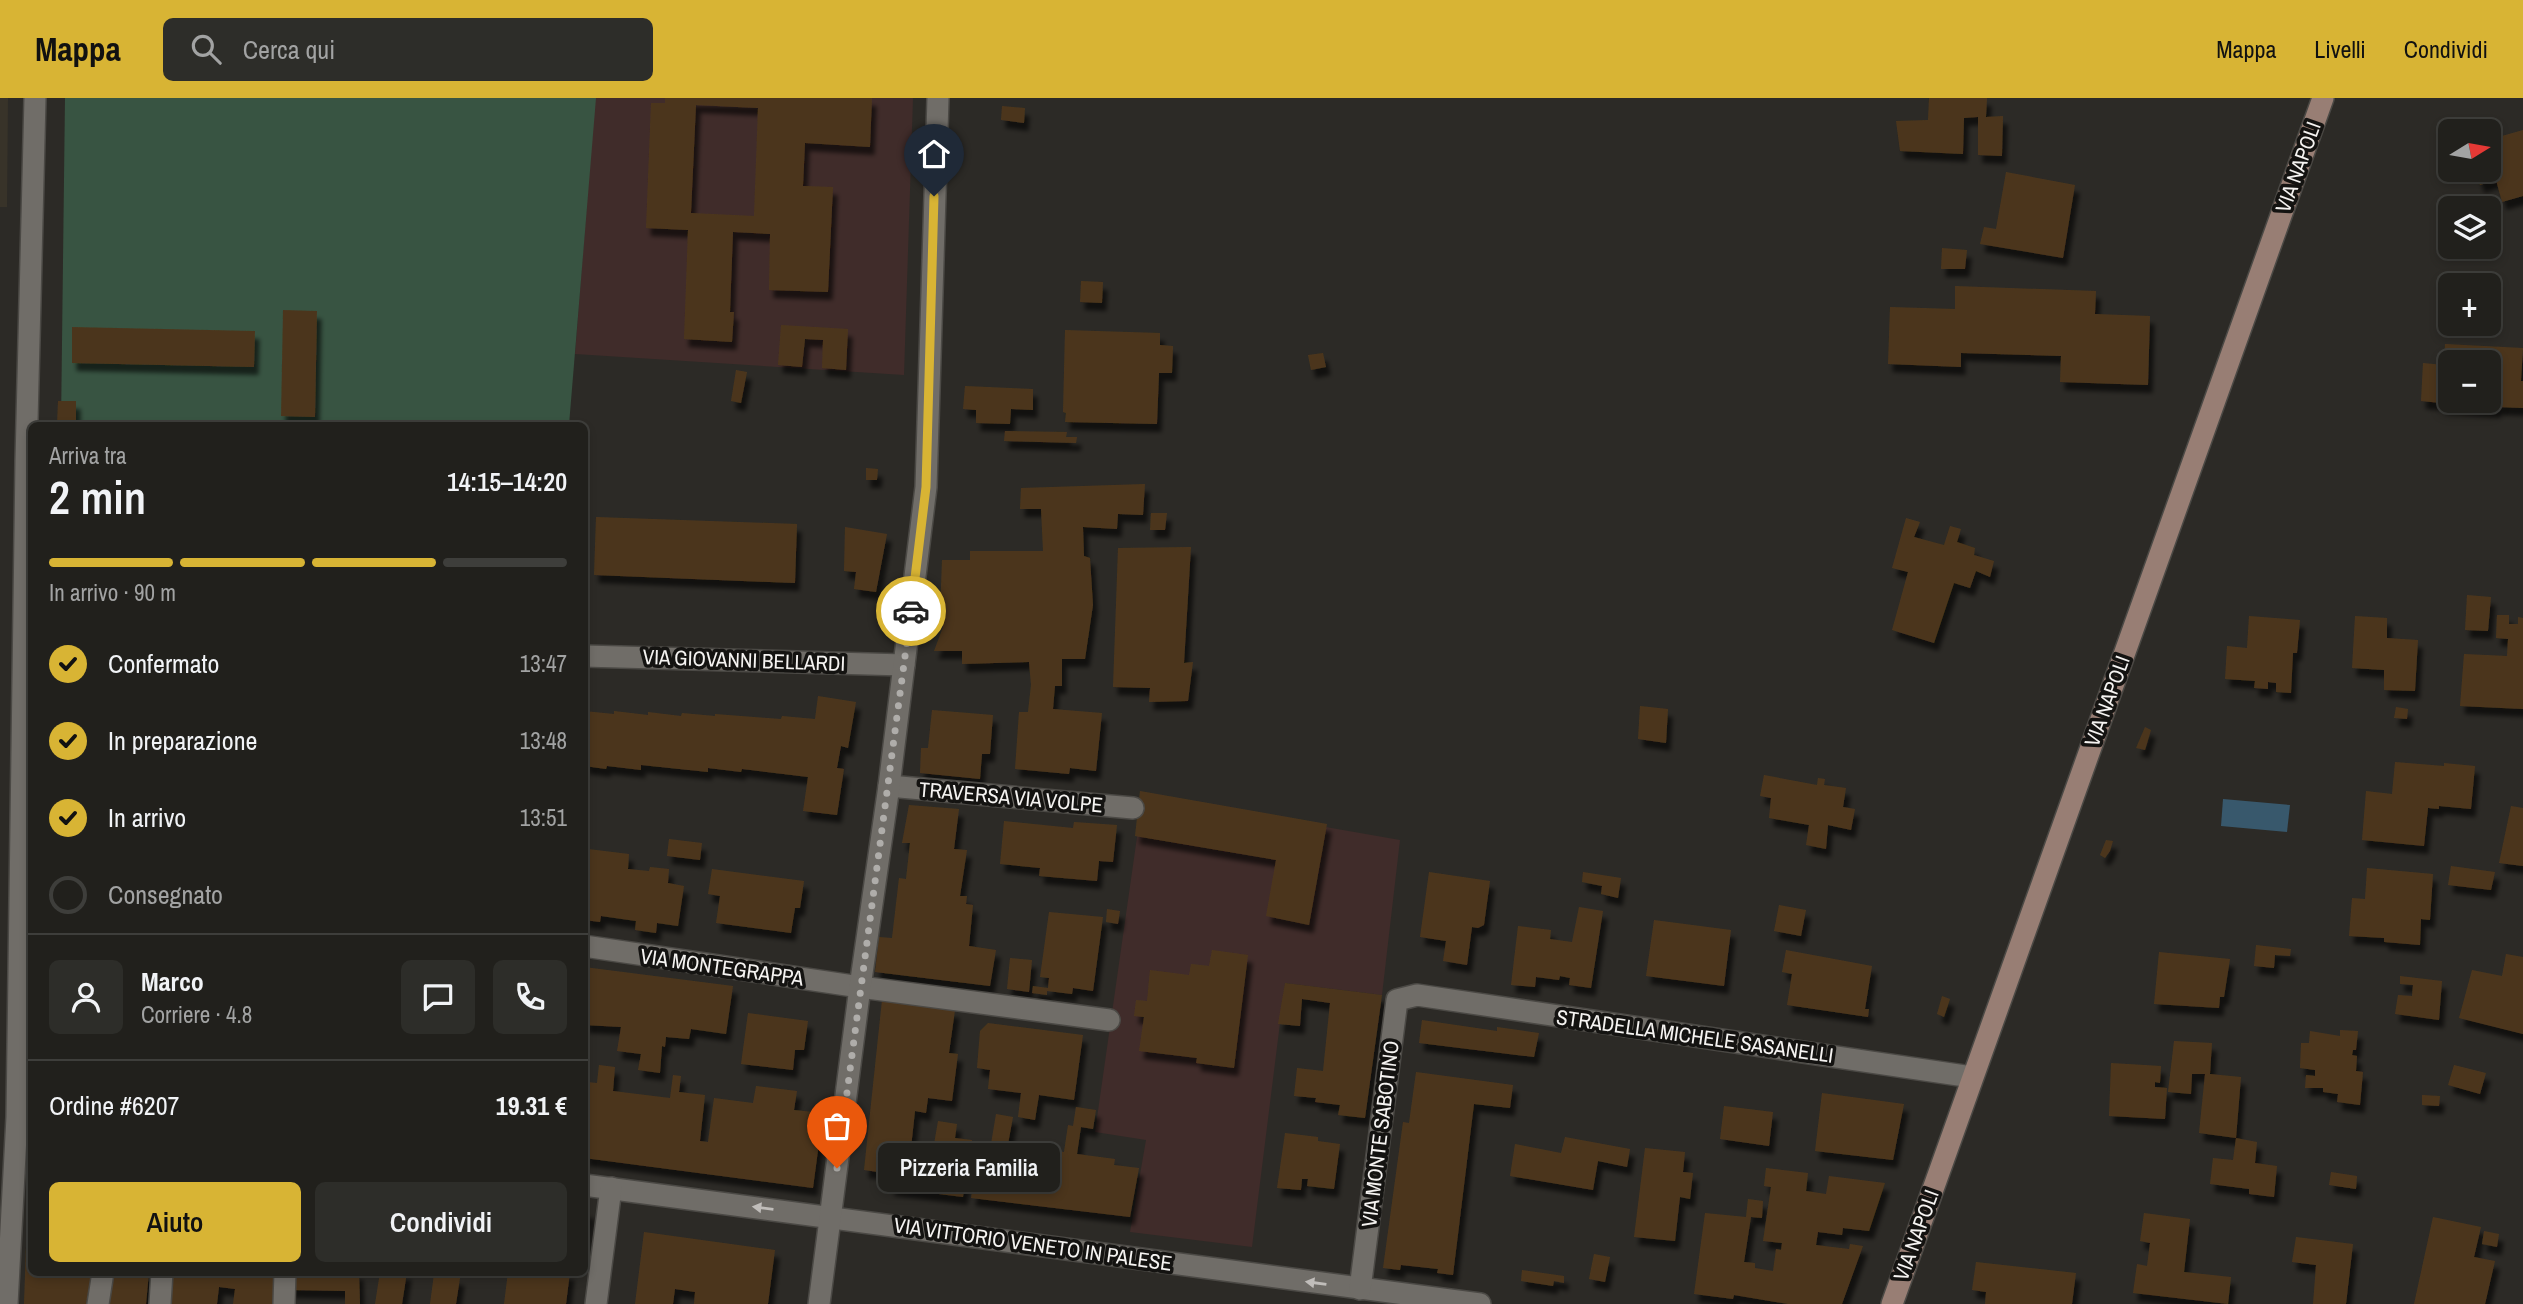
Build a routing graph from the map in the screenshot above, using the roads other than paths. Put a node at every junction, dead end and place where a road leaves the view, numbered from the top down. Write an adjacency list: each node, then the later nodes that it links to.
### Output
1 (35, 98): 13 (street)
2 (938, 98): 5 (street)
3 (2323, 98): 12 (street, VIA NAPOLI)
4 (588, 656): 5 (street, VIA GIOVANNI BELLARDI)
5 (904, 665): 6 (street)
6 (889, 786): 7 (street, TRAVERSA VIA VOLPE); 9 (street)
7 (1133, 808)
8 (588, 947): 9 (street, VIA MONTEGRAPPA)
9 (860, 987): 11 (street, VIA MONTEGRAPPA); 17 (street)
10 (1417, 995): 12 (street, STRADELLA MICHELE SASANELLI); 21 (street, VIA MONTE SABOTINO)
11 (1110, 1020)
12 (1972, 1077): 30 (street, VIA NAPOLI)
13 (16, 1116): 16 (street)
14 (588, 1185): 15 (street, VIA VITTORIO VENETO IN PALESE)
15 (611, 1188): 17 (street, VIA VITTORIO VENETO IN PALESE, one-way to 15); 27 (street)
16 (5, 1214): 23 (street)
17 (831, 1217): 21 (street, VIA VITTORIO VENETO IN PALESE, one-way to 17); 28 (street)
18 (102, 1276): 24 (street)
19 (162, 1276): 25 (street)
20 (285, 1276): 26 (street)
21 (1360, 1289): 22 (street, VIA VITTORIO VENETO IN PALESE)
22 (1440, 1301): 29 (street, VIA VITTORIO VENETO IN PALESE)
23 (7, 1304)
24 (98, 1304)
25 (160, 1304)
26 (284, 1304)
27 (597, 1304)
28 (819, 1304)
29 (1480, 1304)
30 (1892, 1304)

